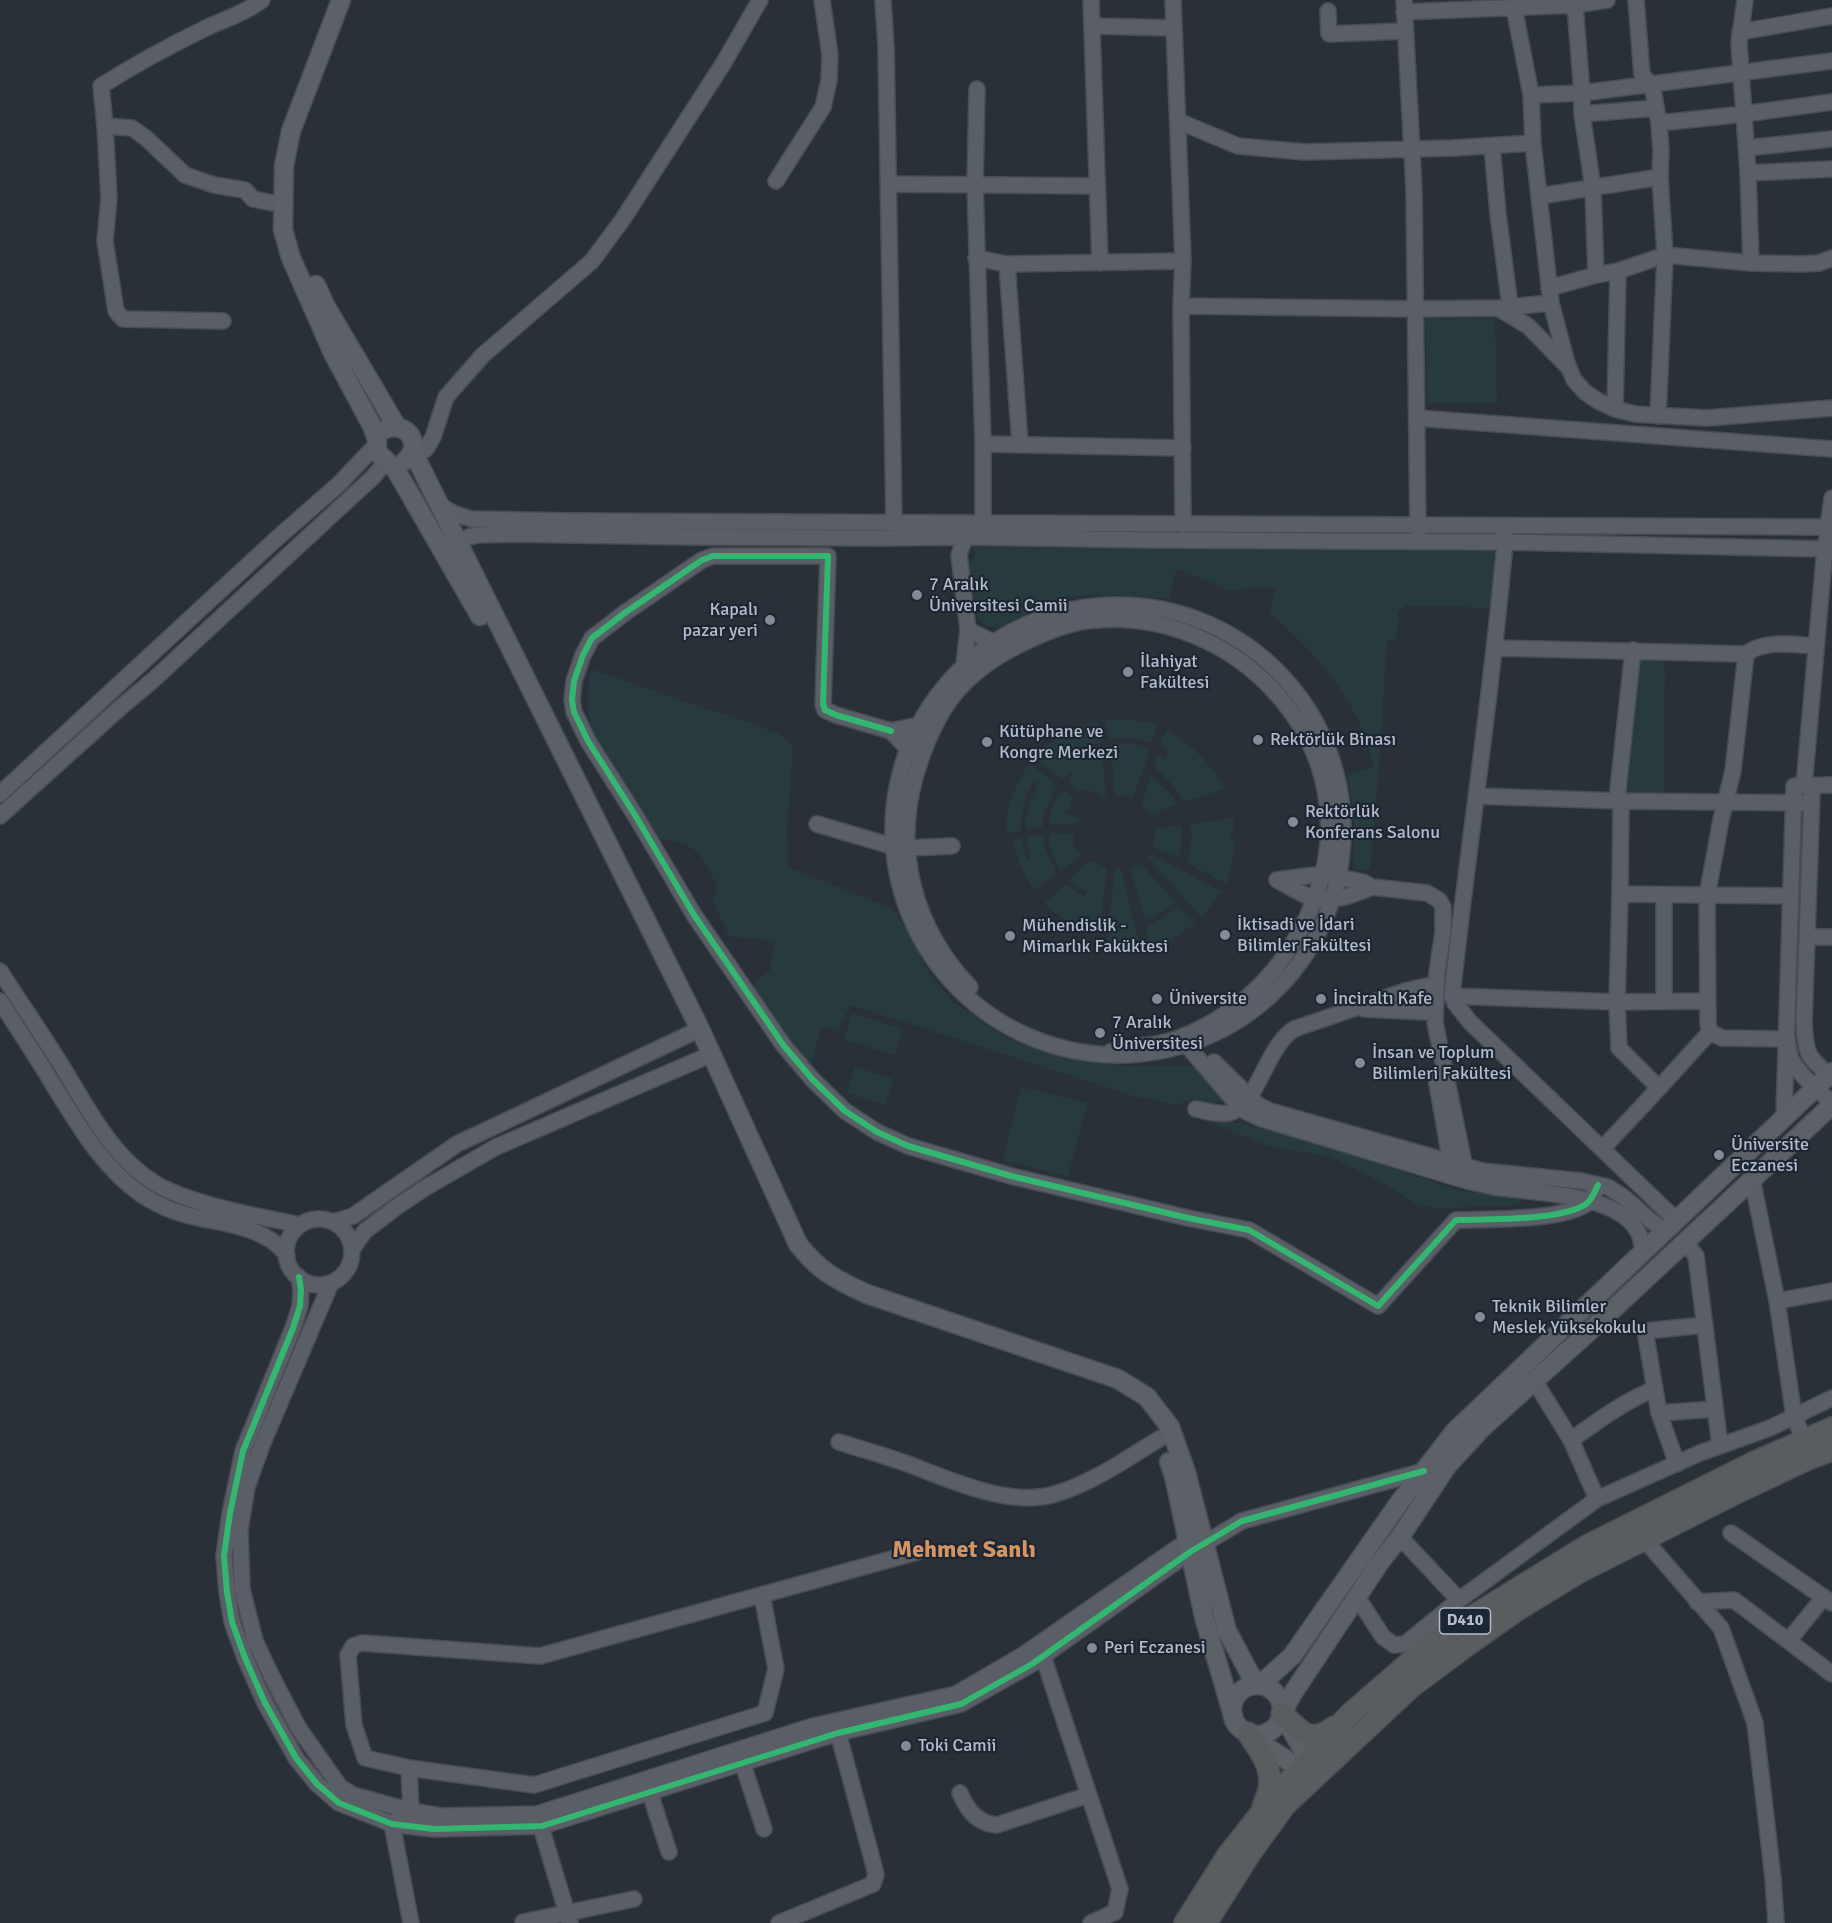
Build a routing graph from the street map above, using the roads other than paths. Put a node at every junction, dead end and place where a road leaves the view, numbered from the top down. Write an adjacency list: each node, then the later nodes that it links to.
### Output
1 (262, 0): 32 (street)
2 (341, 0): 47 (main road)
3 (354, 0): 67 (main road)
4 (760, 0): 73 (street)
5 (822, 0): 41 (street)
6 (882, 0): 42 (street)
7 (1091, 0): 17 (street)
8 (1173, 0): 18 (street)
9 (1607, 0): 12 (street)
10 (1636, 0): 23 (street)
11 (1745, 0): 20 (street)
12 (1575, 5): 14 (street); 25 (street)
13 (1404, 6): 14 (street); 19 (street)
14 (1514, 7): 26 (street)
15 (1328, 10): 19 (street)
16 (1832, 16): 20 (street)
17 (1092, 26): 18 (street); 44 (street)
18 (1174, 28): 31 (street)
19 (1405, 31): 37 (street)
20 (1740, 32): 22 (street)
21 (1832, 61): 22 (street)
22 (1740, 73): 23 (street); 29 (street)
23 (1652, 85): 25 (street); 30 (street)
24 (977, 89): 43 (street)
25 (1582, 93): 26 (street); 28 (street)
26 (1531, 95): 34 (street)
27 (1832, 102): 29 (street)
28 (1582, 114): 30 (street); 45 (street)
29 (1744, 114): 30 (street); 36 (street)
30 (1657, 115): 40 (street)
31 (1178, 121): 37 (street); 51 (street)
32 (105, 126): 47 (street); 61 (street)
33 (1832, 139): 36 (street)
34 (1533, 143): 35 (street); 46 (street)
35 (1492, 146): 37 (street); 59 (street)
36 (1746, 148): 39 (street)
37 (1412, 149): 60 (street)
38 (1832, 169): 39 (street)
39 (1748, 173): 53 (street)
40 (1660, 177): 45 (street); 48 (street)
41 (776, 181)
42 (888, 184): 43 (street); 77 (street)
43 (975, 185): 44 (street); 49 (street)
44 (1097, 186): 52 (street)
45 (1593, 188): 46 (street); 56 (street)
46 (1540, 196): 57 (street)
47 (283, 205): 68 (main road)
48 (1665, 255): 53 (street); 55 (street); 65 (street)
49 (976, 258): 54 (street); 69 (street)
50 (1832, 258): 53 (street)
51 (1183, 261): 52 (street); 58 (street)
52 (1100, 263): 54 (street)
53 (1751, 263)
54 (1007, 264): 70 (street)
55 (1618, 271): 56 (street); 64 (street)
56 (1596, 275): 57 (street)
57 (1550, 296): 59 (street); 62 (street)
58 (1181, 306): 60 (street); 71 (street)
59 (1504, 307): 60 (street); 62 (street)
60 (1416, 309): 66 (street)
61 (224, 321)
62 (1570, 369): 64 (street)
63 (1832, 408): 65 (street)
64 (1615, 409): 65 (street)
65 (1658, 416)
66 (1417, 418): 72 (street); 80 (street)
67 (397, 427): 68 (main road); 73 (main road)
68 (377, 443): 74 (main road); 102 (street)
69 (983, 444): 70 (street); 78 (street)
70 (1020, 444): 71 (street)
71 (1183, 448): 79 (street)
72 (1832, 449)
73 (413, 454): 74 (main road); 76 (main road)
74 (388, 463): 108 (street); 131 (main road)
75 (1832, 503): 82 (street)
76 (438, 504): 77 (street); 86 (main road)
77 (894, 522): 83 (street)
78 (983, 524): 79 (street); 83 (street)
79 (1183, 525): 80 (street)
80 (1418, 526): 81 (street); 84 (street)
81 (1503, 526): 82 (street); 85 (street)
82 (1828, 527): 87 (street)
83 (964, 530): 84 (street); 86 (street); 89 (street)
84 (1418, 542): 85 (street)
85 (1505, 542): 87 (street); 93 (street)
86 (457, 543): 131 (main road)
87 (1825, 549): 88 (street)
88 (1826, 596): 92 (street)
89 (968, 630): 91 (street); 96 (street)
90 (1019, 637): 91 (street); 97 (street); 112 (street)
91 (993, 642): 96 (street)
92 (1816, 645): 95 (street); 101 (street)
93 (1494, 648): 94 (street); 103 (street)
94 (1633, 650): 95 (street); 104 (street)
95 (1746, 654): 105 (street)
96 (964, 663): 97 (street)
97 (925, 728): 98 (street); 99 (street)
98 (891, 731): 99 (street); 147 (street)
99 (916, 752): 111 (street)
100 (1832, 785): 101 (street)
101 (1804, 786): 106 (street); 107 (street)
102 (0, 794)
103 (1476, 796): 104 (street); 124 (street)
104 (1619, 800): 105 (street); 115 (street)
105 (1725, 801): 106 (street); 117 (street)
106 (1794, 803): 107 (street); 118 (street)
107 (1812, 803): 121 (street)
108 (0, 816)
109 (817, 824): 111 (street)
110 (952, 846): 111 (street)
111 (901, 848): 134 (street)
112 (1330, 875): 113 (street); 119 (street); 119 (street)
113 (1372, 887): 114 (street); 119 (street)
114 (1415, 892): 123 (street); 144 (street)
115 (1620, 894): 116 (street); 127 (street)
116 (1664, 896): 117 (street); 128 (street)
117 (1707, 896): 118 (street); 126 (street)
118 (1791, 896): 133 (street)
119 (1323, 899): 134 (street)
120 (1832, 937): 121 (street)
121 (1807, 938): 136 (street)
122 (0, 971): 149 (street)
123 (1427, 986): 129 (street); 130 (street)
124 (1452, 996): 127 (street); 143 (street)
125 (0, 1001): 154 (street)
126 (1708, 1001): 128 (street); 132 (street)
127 (1617, 1002): 128 (street); 137 (street)
128 (1664, 1002)
129 (1355, 1009): 130 (street); 139 (street)
130 (1425, 1011): 144 (street)
131 (695, 1031): 135 (main road); 148 (street)
132 (1710, 1032): 133 (street); 137 (street)
133 (1787, 1039): 138 (street); 142 (street)
134 (1192, 1041): 139 (street)
135 (706, 1057): 152 (street); 167 (main road); 179 (main road)
136 (1830, 1073): 138 (main road)
137 (1659, 1088): 143 (street)
138 (1814, 1089): 140 (street); 142 (main road)
139 (1245, 1103): 141 (street); 144 (street)
140 (1832, 1103): 145 (main road)
141 (1196, 1109)
142 (1784, 1118): 150 (main road)
143 (1602, 1149): 150 (street)
144 (1459, 1171): 146 (street); 147 (street)
145 (1752, 1179): 151 (main road); 158 (street)
146 (1599, 1185): 147 (street); 150 (street)
147 (1590, 1201): 153 (street)
148 (333, 1222): 149 (street); 152 (street)
149 (300, 1225): 154 (street)
150 (1671, 1226): 153 (main road)
151 (1685, 1242): 159 (street); 160 (main road)
152 (352, 1249): 156 (street)
153 (1644, 1251): 174 (main road)
154 (287, 1255): 155 (street)
155 (299, 1277): 156 (street); 203 (street)
156 (331, 1282): 200 (street)
157 (1832, 1291): 158 (street)
158 (1777, 1301): 165 (street)
159 (1705, 1325): 161 (street); 163 (street)
160 (1534, 1380): 168 (street); 177 (main road)
161 (1655, 1389): 164 (street); 168 (street)
162 (1832, 1398): 165 (street)
163 (1715, 1409): 164 (street); 171 (street)
164 (1659, 1413): 173 (street)
165 (1794, 1416): 169 (street); 171 (street)
166 (1832, 1428): 169 (highway, D410)
167 (1161, 1438): 170 (street); 179 (main road)
168 (1571, 1440): 175 (street)
169 (1804, 1440): 191 (highway, D410)
170 (839, 1442)
171 (1720, 1446): 173 (street)
172 (1832, 1450): 178 (highway, D410)
173 (1677, 1464): 175 (street)
174 (1424, 1471): 179 (street); 189 (main road)
175 (1598, 1499): 183 (street)
176 (1731, 1533): 184 (street)
177 (1400, 1537): 182 (main road); 183 (street)
178 (1645, 1540): 185 (street); 196 (highway, D410)
179 (1196, 1542): 187 (street); 189 (main road); 192 (main road); 193 (street)
180 (917, 1552): 181 (street)
181 (762, 1595): 195 (street); 195 (street)
182 (1357, 1597): 183 (street); 190 (main road)
183 (1459, 1600)
184 (1828, 1600): 186 (street)
185 (1697, 1602): 186 (street); 214 (street)
186 (1789, 1640): 188 (street)
187 (1043, 1656): 193 (street); 199 (street)
188 (1832, 1674)
189 (1260, 1685): 190 (main road); 192 (main road)
190 (1282, 1713): 191 (highway); 192 (main road); 196 (main road)
191 (1349, 1715): 196 (highway, D410)
192 (1241, 1726): 196 (main road); 201 (highway)
193 (837, 1727): 194 (street); 210 (street)
194 (740, 1756): 197 (street); 204 (street)
195 (409, 1768): 200 (street)
196 (1310, 1770): 201 (highway, D410); 213 (highway, D410)
197 (647, 1786): 202 (street); 205 (street)
198 (960, 1793): 199 (street)
199 (1088, 1795): 211 (street)
200 (411, 1811): 202 (street); 203 (street)
201 (1262, 1812): 212 (highway, D410)
202 (539, 1820): 203 (street); 207 (street)
203 (392, 1824): 209 (street)
204 (764, 1829)
205 (669, 1852)
206 (634, 1899): 207 (street)
207 (569, 1918): 208 (street)
208 (523, 1922)
209 (411, 1923)
210 (779, 1923)
211 (1091, 1923)
212 (1185, 1923)
213 (1206, 1923)
214 (1776, 1923)

